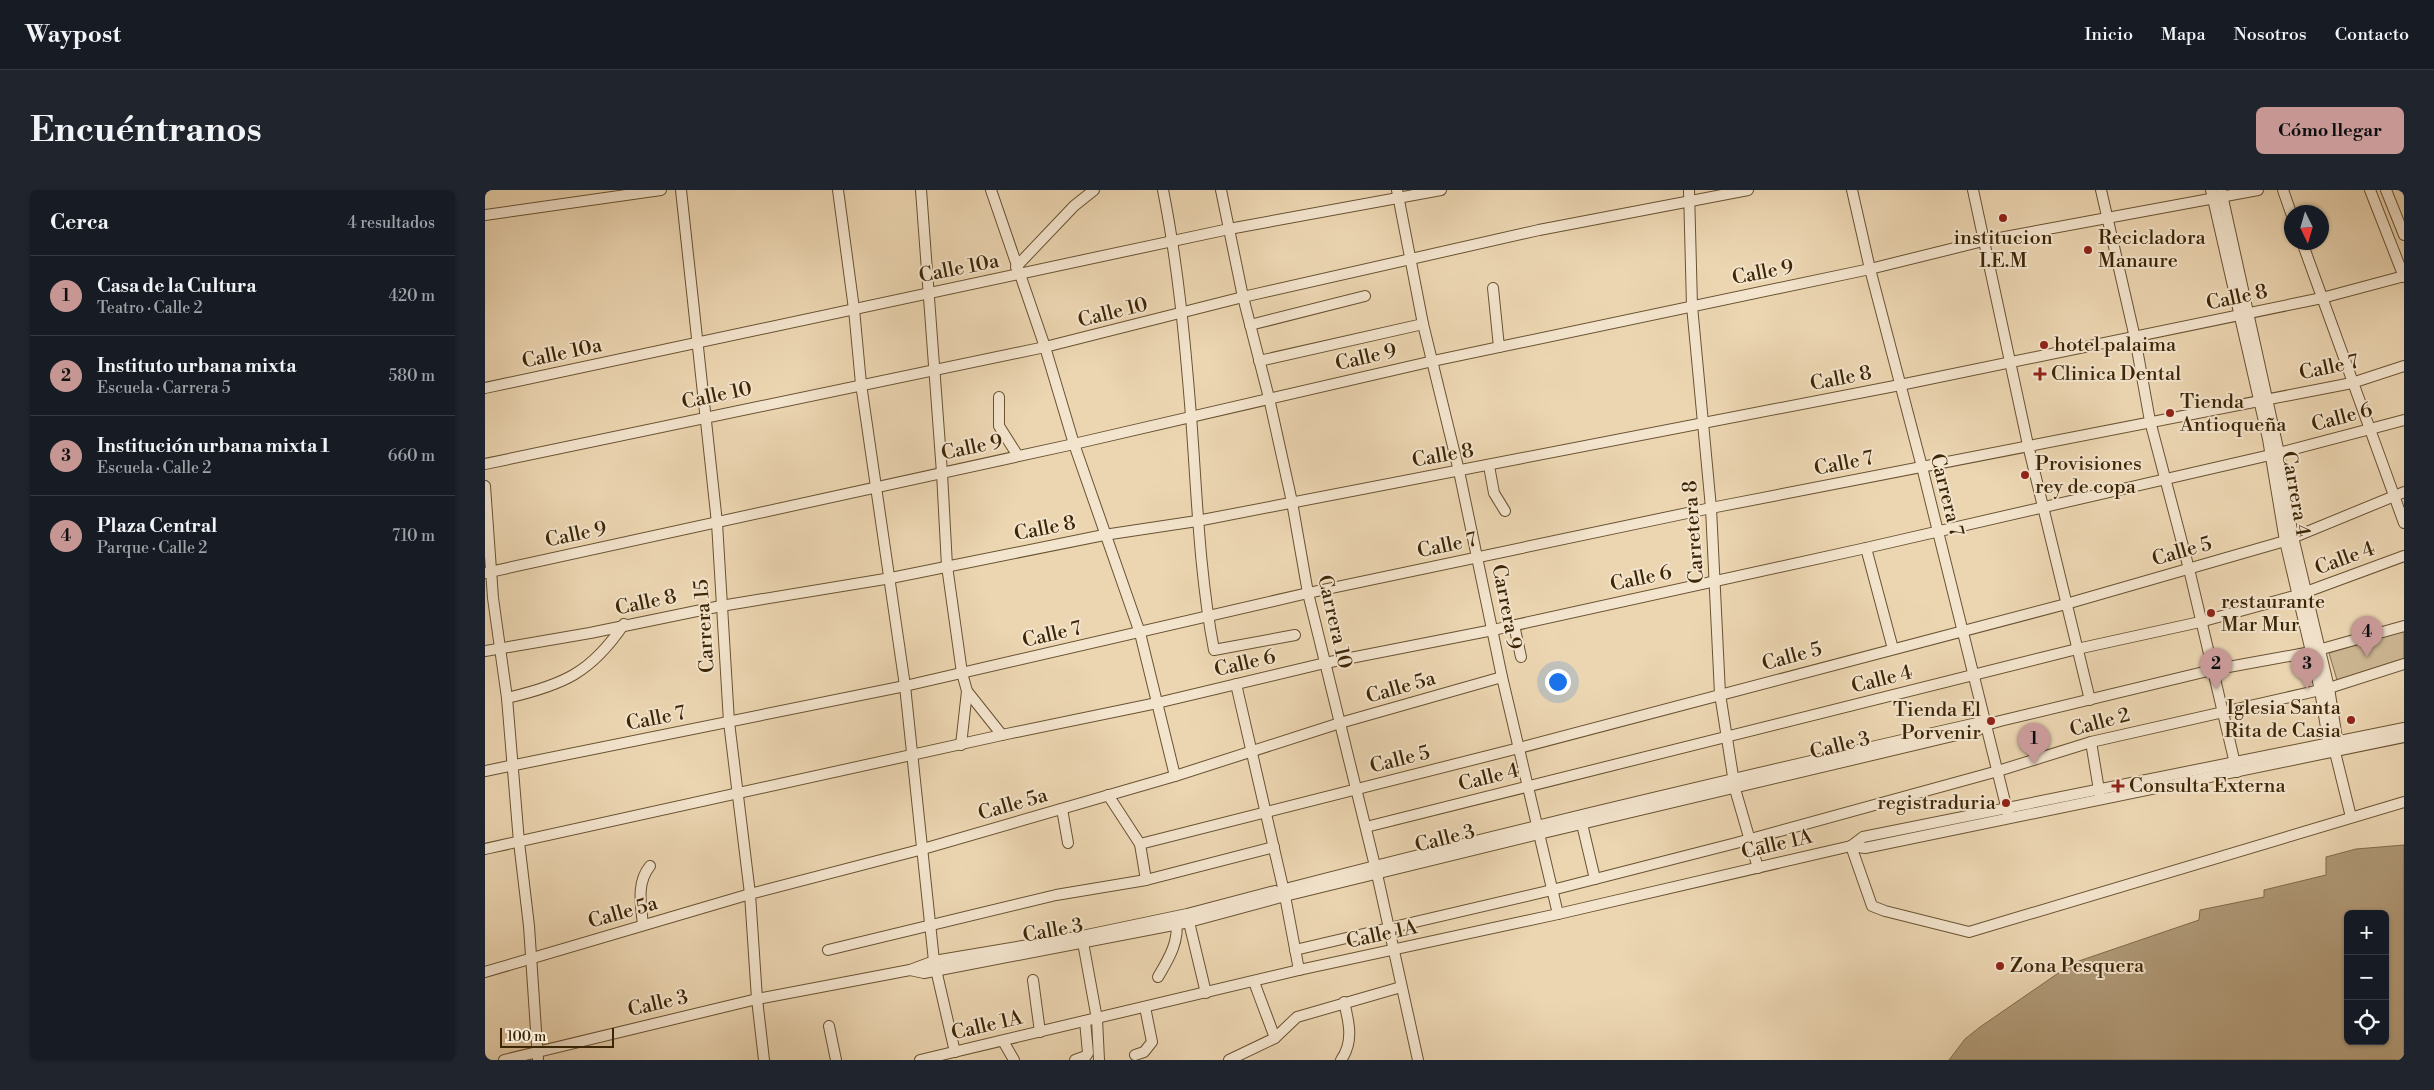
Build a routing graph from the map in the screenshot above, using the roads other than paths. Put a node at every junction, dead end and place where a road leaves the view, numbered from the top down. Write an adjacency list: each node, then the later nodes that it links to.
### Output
1 (661, 190): 23 (street)
2 (681, 190): 46 (street, Carrera 15)
3 (838, 190): 40 (street)
4 (921, 190): 35 (street)
5 (991, 190): 32 (street)
6 (1094, 190): 32 (street)
7 (1163, 190): 27 (street)
8 (1221, 190): 25 (street, Carrera 10)
9 (1441, 190): 19 (street, Calle 10a)
10 (1689, 190): 21 (street, Carretera 8)
11 (1748, 190): 21 (street, Calle 10)
12 (1852, 190): 31 (street, Carrera 7)
13 (1973, 190): 28 (street)
14 (2101, 190): 24 (street)
15 (2258, 190): 20 (street, Calle 9)
16 (2283, 190): 22 (street)
17 (2370, 190): 33 (street)
18 (2386, 190): 26 (street)
19 (1397, 194): 25 (street, Calle 10a); 30 (street, Carrera 9)
20 (2217, 194): 24 (street, Calle 9); 42 (street, Carrera 4)
21 (1690, 203): 30 (street, Calle 10); 39 (street, Carretera 8)
22 (2288, 205)
23 (485, 215)
24 (2107, 219): 28 (street, Calle 9); 45 (street)
25 (1229, 229): 27 (street, Calle 10a); 37 (street, Carrera 10)
26 (2404, 235)
27 (1173, 242): 32 (street, Calle 10a); 41 (street)
28 (1983, 242): 31 (street, Calle 9); 51 (street)
29 (2305, 250): 38 (street)
30 (1411, 259): 37 (street, Calle 10); 43 (street, Carrera 9)
31 (1870, 270): 39 (street, Calle 9); 56 (street, Carrera 7)
32 (1018, 271): 35 (street, Calle 10a); 47 (street)
33 (2404, 277): 38 (street, Calle 8)
34 (1493, 288): 48 (street)
35 (929, 293): 40 (street, Calle 10a); 53 (street)
36 (1365, 296): 44 (street)
37 (1243, 297): 41 (street, Calle 10); 44 (street, Carrera 10)
38 (2322, 298): 42 (street, Calle 8); 54 (street)
39 (1692, 306): 48 (street, Calle 9); 65 (street, Carretera 8)
40 (855, 309): 46 (street, Calle 10a); 55 (street)
41 (1182, 314): 47 (street, Calle 10); 62 (street)
42 (2244, 314): 45 (street, Calle 8); 60 (street, Carrera 4)
43 (1423, 324): 49 (street); 50 (street, Carrera 9)
44 (1250, 325): 49 (street, Carrera 10)
45 (2135, 338): 51 (street, Calle 8); 64 (street)
46 (698, 342): 57 (street, Calle 10a); 61 (street, Carrera 15)
47 (1045, 347): 53 (street, Calle 10); 67 (street)
48 (1499, 347): 50 (street, Calle 9)
49 (1259, 360): 59 (street, Carrera 10)
50 (1433, 361): 59 (street, Calle 9); 74 (street, Carrera 9)
51 (2010, 362): 56 (street, Calle 8); 68 (street)
52 (2404, 366): 54 (street, Calle 7)
53 (934, 370): 55 (street, Calle 10); 75 (street)
54 (2353, 383): 60 (street, Calle 7); 66 (street)
55 (861, 384): 61 (street, Calle 10); 78 (street)
56 (1900, 386): 65 (street, Calle 8); 73 (street, Carrera 7)
57 (485, 388)
58 (999, 397): 70 (street)
59 (1269, 398): 62 (street, Calle 9); 80 (street, Carrera 10)
60 (2262, 399): 64 (street, Calle 7); 69 (street, Carrera 4)
61 (706, 416): 71 (street, Calle 10); 85 (street, Carrera 15)
62 (1191, 417): 67 (street, Calle 9); 84 (street)
63 (2404, 420): 66 (street, Calle 6)
64 (2150, 421): 68 (street, Calle 7); 76 (street)
65 (1703, 423): 72 (street, Calle 8); 82 (street, Carretera 8)
66 (2369, 430): 69 (street, Calle 6); 79 (street)
67 (1074, 444): 70 (street, Calle 9); 88 (street)
68 (2028, 445): 73 (street, Calle 7); 81 (street)
69 (2275, 454): 76 (street, Calle 6); 89 (street, Carrera 4)
70 (1018, 456): 75 (street, Calle 9)
71 (485, 464)
72 (1489, 466): 74 (street, Calle 8); 83 (street)
73 (1922, 467): 82 (street, Calle 7); 87 (street, Carrera 7)
74 (1459, 471): 80 (street, Calle 8); 92 (street, Carrera 9)
75 (942, 473): 78 (street, Calle 9); 93 (street)
76 (2167, 478): 81 (street, Calle 6); 94 (street)
77 (485, 486): 95 (street)
78 (877, 487): 85 (street, Calle 9); 96 (street)
79 (2399, 493): 86 (street); 89 (street, Calle 5)
80 (1292, 502): 84 (street, Calle 8); 98 (street, Carrera 10)
81 (2043, 506): 87 (street, Calle 6); 100 (street)
82 (1711, 508): 92 (street, Calle 7); 97 (street, Carretera 8)
83 (1505, 511)
84 (1197, 521): 88 (street, Calle 8); 102 (street)
85 (717, 523): 95 (street, Calle 9); 101 (street, Carrera 15)
86 (2404, 523)
87 (1937, 531): 90 (street, Calle 6); 108 (street, Carrera 7)
88 (1104, 534): 93 (street, Calle 8); 109 (street)
89 (2289, 539): 94 (street, Calle 5); 99 (street, Carrera 4)
90 (1866, 548): 97 (street, Calle 6); 112 (street)
91 (2404, 556): 99 (street, Calle 4)
92 (1479, 558): 98 (street, Calle 7); 107 (street, Carrera 9)
93 (947, 566): 96 (street, Calle 8); 120 (street)
94 (2189, 569): 100 (street, Calle 5); 103 (street)
95 (489, 572): 111 (street)
96 (891, 578): 101 (street, Calle 8); 124 (street)
97 (1715, 581): 105 (street, Calle 6); 127 (street, Carretera 8)
98 (1309, 593): 102 (street, Calle 7); 117 (street, Carrera 10)
99 (2302, 594): 103 (street, Calle 4); 115 (street, Carrera 4)
100 (2066, 604): 108 (street, Calle 5); 113 (street)
101 (721, 606): 104 (street, Calle 8); 132 (street, Carrera 15)
102 (1208, 617): 109 (street, Calle 7); 110 (street)
103 (2200, 622): 113 (street, Calle 4); 119 (street)
104 (624, 624): 111 (street, Calle 8); 128 (street)
105 (1514, 625): 107 (street, Calle 6); 116 (street)
106 (2404, 626): 115 (street, Calle 3)
107 (1493, 630): 117 (street, Calle 6); 122 (street, Carrera 9)
108 (1963, 631): 112 (street, Calle 5); 121 (street, Carrera 7)
109 (1140, 633): 120 (street, Calle 7); 130 (street)
110 (1295, 635)
111 (499, 648): 114 (street, Calle 8); 128 (street)
112 (1893, 649): 127 (street, Calle 5)
113 (2077, 649): 121 (street, Calle 4); 129 (street)
114 (485, 651)
115 (2315, 651): 119 (street, Calle 3); 125 (street, Carrera 4)
116 (1521, 657)
117 (1325, 663): 123 (street, Calle 6); 133 (street, Carrera 10)
118 (2404, 664): 125 (street, Calle 2)
119 (2212, 670): 129 (street, Calle 3); 131 (street)
120 (962, 673): 124 (street, Calle 7); 126 (street)
121 (1973, 675): 134 (street, Carrera 7); 138 (street, Calle 4)
122 (1503, 678): 133 (street, Calle 5a); 141 (street, Carrera 9)
123 (1236, 684): 130 (street, Calle 6); 143 (street)
124 (905, 686): 132 (street, Calle 7); 144 (street)
125 (2325, 689): 131 (street, Calle 2); 142 (street, Carrera 4)
126 (967, 691): 136 (street); 140 (street)
127 (1720, 694): 138 (street, Carretera 8); 141 (street, Calle 5)
128 (507, 698): 145 (street)
129 (2090, 700): 134 (street, Calle 3)
130 (1157, 703): 136 (street, Calle 6); 149 (street)
131 (2222, 712): 139 (street, Calle 2); 146 (street)
132 (729, 722): 145 (street, Calle 7); 154 (street, Carrera 15)
133 (1340, 723): 143 (street, Calle 5a); 153 (street, Carrera 10)
134 (1986, 725): 148 (street, Carrera 7); 150 (street, Calle 3); 152 (street, Calle 3)
135 (2404, 728): 142 (street, Calle 1A)
136 (1002, 735): 140 (street, Calle 6)
137 (2404, 736): 142 (street, Calle 1A)
138 (1725, 738): 150 (street, Carretera 8); 151 (street, Calle 4)
139 (2091, 742): 148 (street, Calle 2); 156 (street)
140 (961, 745): 144 (street, Calle 6)
141 (1519, 748): 151 (street, Carrera 9); 153 (street, Calle 5)
142 (2334, 748): 146 (street, Calle 1A); 161 (street, Carrera 4)
143 (1251, 752): 149 (street, Calle 5a); 159 (street)
144 (913, 756): 154 (street, Calle 6); 172 (street)
145 (514, 765): 147 (street, Calle 7); 166 (street)
146 (2235, 768): 156 (street, Calle 1A)
147 (485, 771)
148 (1998, 772): 160 (street, Carrera 7); 165 (street, Calle 2)
149 (1175, 776): 155 (street, Calle 5a)
150 (1732, 778): 152 (street, Carretera 8); 164 (street, Calle 3)
151 (1528, 786): 163 (street, Calle 4); 164 (street, Carrera 9)
152 (1735, 789): 162 (street, Calle 3); 165 (street, Carretera 8)
153 (1356, 790): 159 (street, Calle 5); 163 (street, Carrera 10)
154 (738, 793): 166 (street, Calle 6); 180 (street, Carrera 15)
155 (1108, 795): 158 (street, Calle 5a); 168 (street)
156 (2099, 795): 160 (street, Calle 1A)
157 (2404, 802): 161 (street)
158 (1062, 809): 167 (street); 172 (street, Calle 5a)
159 (1266, 812): 168 (street, Calle 5); 170 (street)
160 (2008, 814): 169 (street, Calle 1A)
161 (2351, 817): 169 (street)
162 (1582, 824): 164 (street, Calle 3); 176 (street)
163 (1366, 827): 175 (street, Carrera 10)
164 (1538, 829): 175 (street, Calle 3); 178 (street, Carrera 9)
165 (1748, 839): 174 (street, Carretera 8); 176 (street, Calle 2)
166 (519, 842): 171 (street, Calle 6); 191 (street)
167 (1068, 843)
168 (1140, 844): 177 (street)
169 (1851, 846): 174 (street, Calle 1A)
170 (1274, 847): 177 (street); 179 (street)
171 (485, 849)
172 (923, 849): 180 (street, Calle 5a); 185 (street)
173 (650, 866): 184 (street)
174 (1758, 868): 181 (street, Calle 1A)
175 (1376, 870): 179 (street, Calle 3); 186 (street, Carrera 10)
176 (1595, 879): 178 (street, Calle 2)
177 (1146, 880): 185 (street)
178 (1552, 890): 181 (street, Carrera 9); 186 (street, Calle 2)
179 (1284, 892): 182 (street, Calle 3); 189 (street)
180 (751, 894): 184 (street, Calle 5a); 200 (street, Carrera 15)
181 (1558, 914): 190 (street, Calle 1A)
182 (1188, 918): 183 (street, Calle 3); 199 (street)
183 (1176, 921): 187 (street, Calle 3); 195 (street)
184 (643, 925): 191 (street, Calle 5a)
185 (932, 926): 188 (street); 192 (street)
186 (1389, 928): 189 (street, Calle 2); 190 (street, Carrera 10)
187 (1083, 940): 192 (street, Calle 3); 203 (street)
188 (827, 950)
189 (1295, 950): 193 (street)
190 (1394, 950): 193 (street, Calle 1A); 198 (street, Carrera 10)
191 (531, 958): 194 (street, Calle 5a); 210 (street)
192 (935, 966): 200 (street, Calle 3); 209 (street)
193 (1299, 970): 197 (street, Calle 1A)
194 (485, 972)
195 (1158, 977)
196 (1033, 980): 206 (street)
197 (1255, 982): 199 (street, Calle 1A); 207 (street)
198 (1401, 987): 201 (street); 221 (street, Carrera 10)
199 (1206, 993): 202 (street, Calle 1A)
200 (757, 999): 210 (street, Calle 3); 213 (street, Carrera 15)
201 (1344, 1002): 207 (street); 220 (street)
202 (1145, 1007): 203 (street, Calle 1A); 211 (street)
203 (1097, 1019): 204 (street, Calle 1A); 218 (street)
204 (1085, 1021): 206 (street, Calle 1A); 217 (street)
205 (829, 1026): 214 (street)
206 (1040, 1032): 208 (street, Calle 1A)
207 (1275, 1038): 219 (street)
208 (1003, 1041): 209 (street, Calle 1A); 216 (street)
209 (955, 1052): 215 (street, Calle 1A)
210 (537, 1055): 212 (street, Calle 3)
211 (1135, 1055)
212 (504, 1060)
213 (764, 1060)
214 (835, 1060)
215 (920, 1060)
216 (1014, 1060)
217 (1075, 1060)
218 (1099, 1060)
219 (1229, 1060)
220 (1341, 1060)
221 (1418, 1060)

